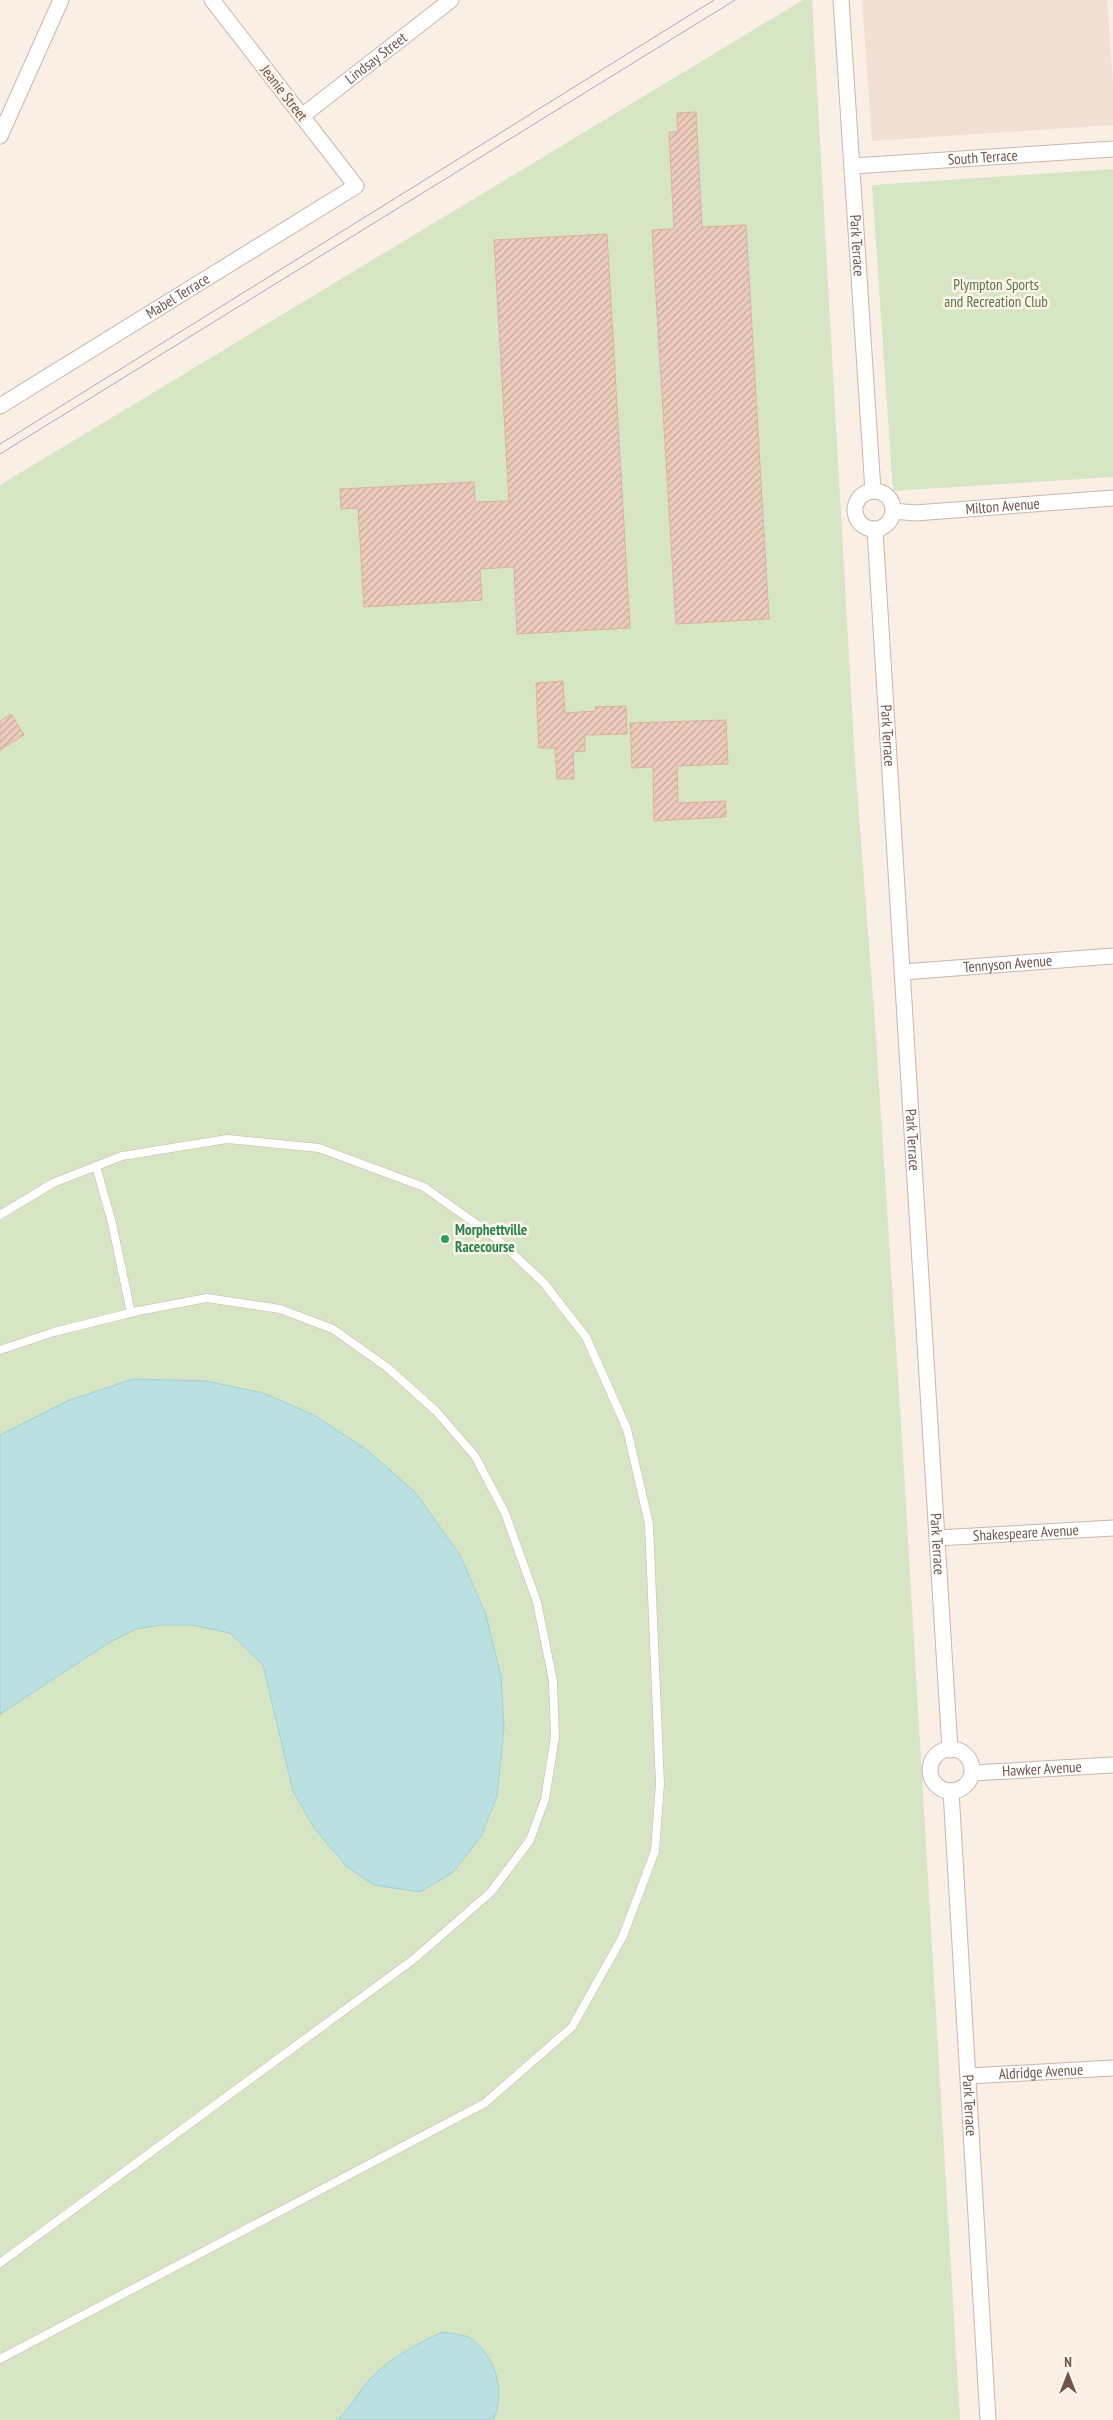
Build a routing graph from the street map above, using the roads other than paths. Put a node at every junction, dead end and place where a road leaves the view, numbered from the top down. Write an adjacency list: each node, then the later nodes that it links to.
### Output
1 (61, 0): 6 (street)
2 (212, 0): 5 (street, Jeanie Street)
3 (451, 0): 5 (street, Lindsay Street)
4 (841, 0): 8 (street, Park Terrace)
5 (302, 116): 9 (street, Jeanie Street)
6 (0, 136)
7 (1113, 149): 8 (street, South Terrace)
8 (853, 166): 11 (street, Park Terrace)
9 (356, 186): 10 (street, Mabel Terrace)
10 (0, 406)
11 (873, 491): 13 (street); 14 (street)
12 (1113, 498): 13 (street, Milton Avenue)
13 (894, 510): 14 (street)
14 (875, 530): 16 (street, Park Terrace)
15 (1113, 956): 16 (street, Tennyson Avenue)
16 (903, 972): 22 (street, Park Terrace)
17 (96, 1166): 18 (lane); 19 (lane); 30 (lane)
18 (0, 1214)
19 (131, 1313): 20 (lane); 29 (lane)
20 (0, 1350)
21 (1113, 1528): 22 (street, Shakespeare Avenue)
22 (937, 1538): 23 (street, Park Terrace)
23 (950, 1750): 25 (street); 26 (street)
24 (1113, 1765): 25 (street, Hawker Avenue)
25 (972, 1773): 26 (street)
26 (950, 1792): 28 (street, Park Terrace)
27 (1113, 2068): 28 (street, Aldridge Avenue)
28 (969, 2076): 31 (street, Park Terrace)
29 (0, 2263)
30 (0, 2359)
31 (988, 2420)

